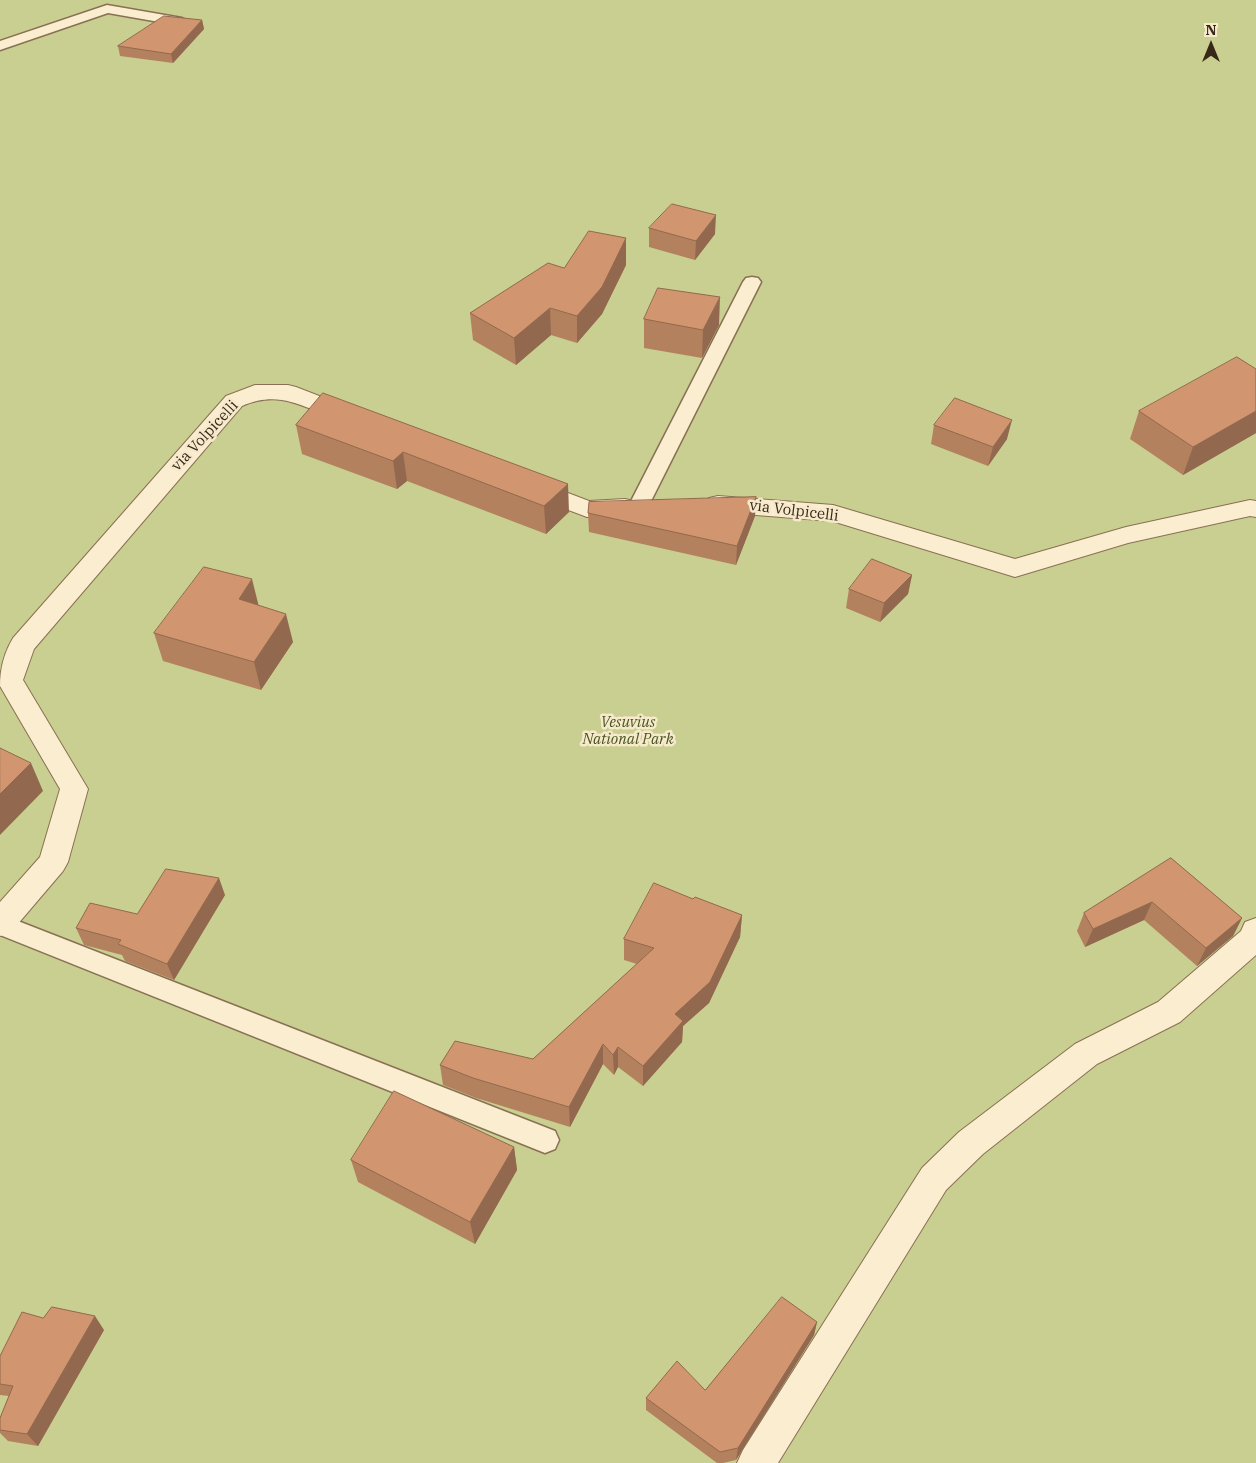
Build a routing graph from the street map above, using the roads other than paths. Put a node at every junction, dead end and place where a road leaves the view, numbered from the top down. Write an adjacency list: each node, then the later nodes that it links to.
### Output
1 (182, 22): 2 (lane)
2 (0, 46)
3 (752, 282): 8 (lane)
4 (369, 424): 10 (street, via Volpicelli)
5 (515, 480): 8 (street)
6 (697, 505): 9 (street, via Volpicelli)
7 (668, 506): 8 (street)
8 (638, 507)
9 (1256, 509)
10 (0, 923): 12 (lane)
11 (1256, 931): 13 (street)
12 (545, 1140)
13 (756, 1463)

